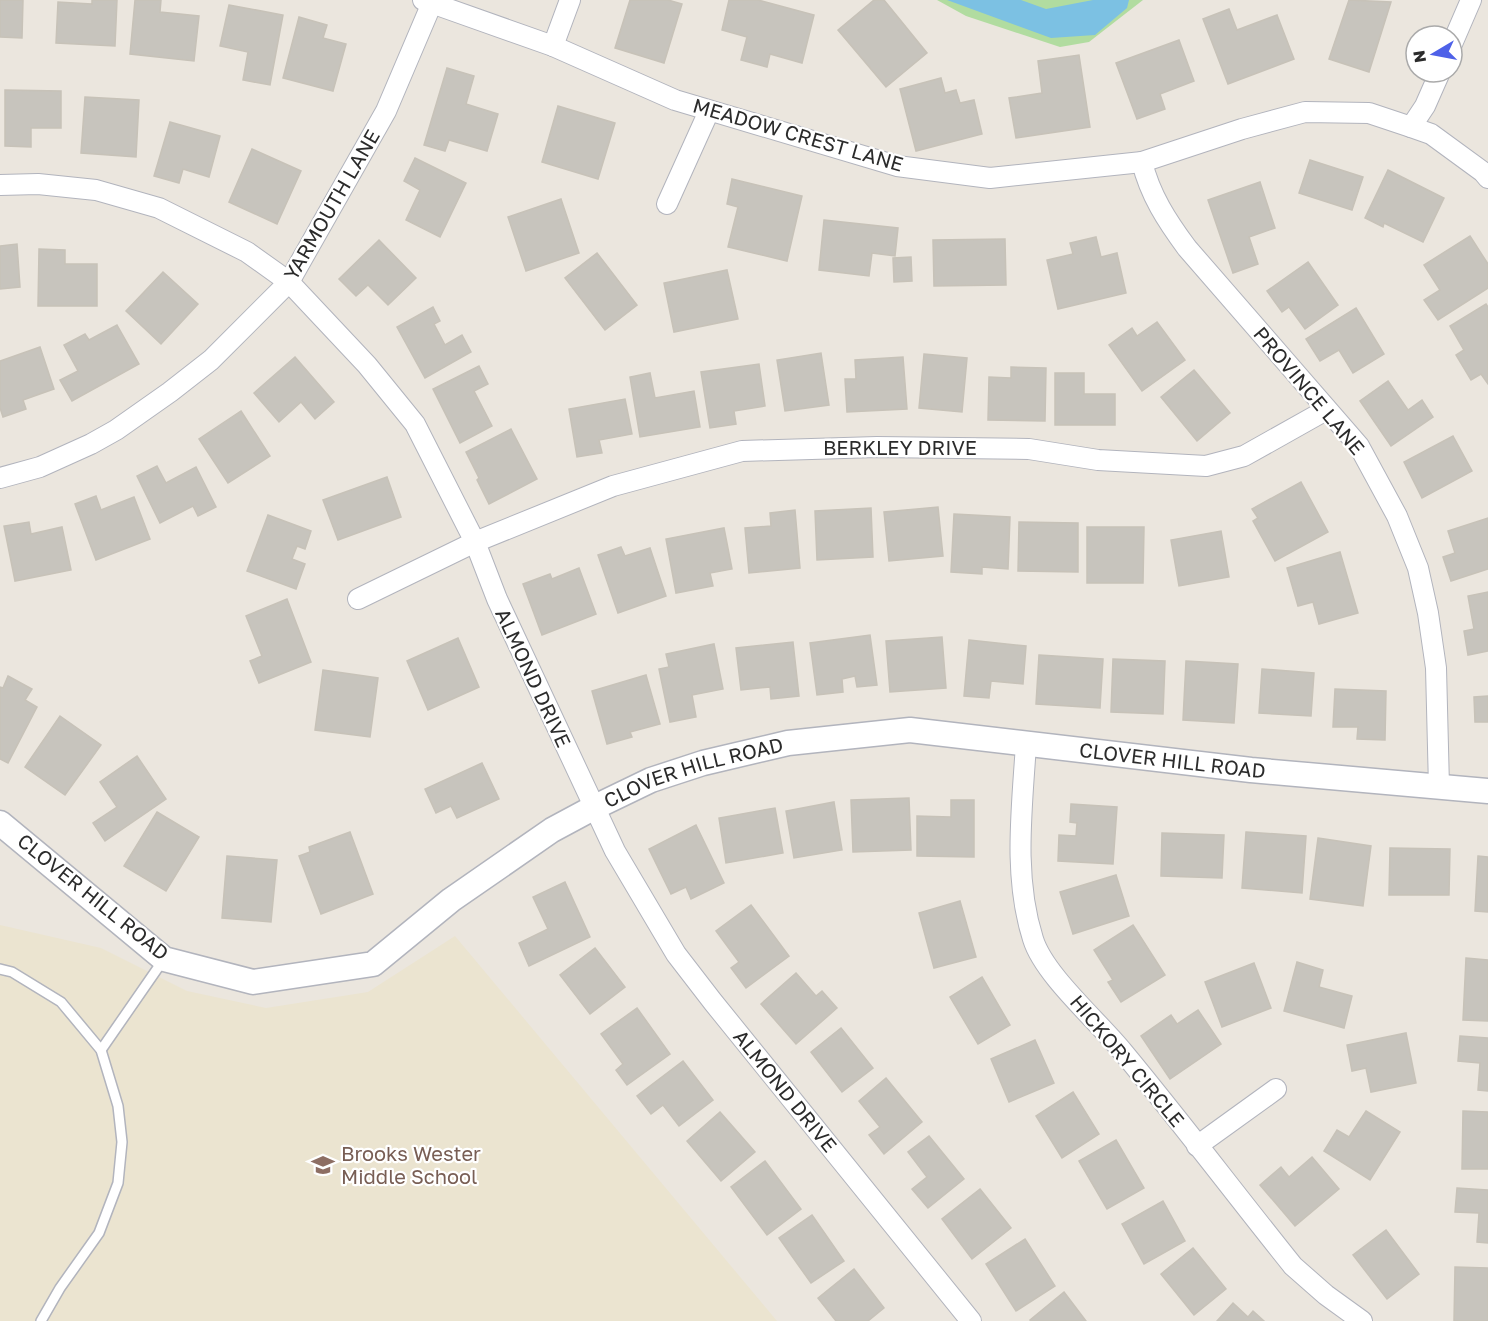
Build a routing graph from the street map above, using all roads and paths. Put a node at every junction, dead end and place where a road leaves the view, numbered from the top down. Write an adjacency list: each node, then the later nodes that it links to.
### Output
1 (570, 0): 5 (street)
2 (1471, 0): 4 (street)
3 (427, 2): 5 (street, MEADOW CREST LANE); 13 (street, YARMOUTH LANE)
4 (1461, 24)
5 (553, 46): 7 (street, MEADOW CREST LANE)
6 (1435, 84): 8 (street)
7 (709, 111): 9 (street, MEADOW CREST LANE); 12 (street)
8 (1411, 127): 9 (street, MEADOW CREST LANE); 10 (street, MEADOW CREST LANE)
9 (1142, 162): 14 (street, PROVINCE LANE)
10 (1488, 178)
11 (0, 185): 13 (street, ALMOND DRIVE)
12 (667, 204)
13 (289, 282): 15 (street, YARMOUTH LANE); 16 (street, ALMOND DRIVE)
14 (1326, 410): 16 (street, BERKLEY DRIVE); 19 (street, PROVINCE LANE)
15 (0, 478)
16 (475, 543): 17 (street, BERKLEY DRIVE); 21 (street, ALMOND DRIVE)
17 (358, 599)
18 (1026, 744): 19 (street, CLOVER HILL ROAD); 21 (street, CLOVER HILL ROAD); 27 (street, HICKORY CIRCLE)
19 (1439, 787): 20 (street, CLOVER HILL ROAD)
20 (1488, 791)
21 (593, 808): 23 (street, CLOVER HILL ROAD); 29 (street, ALMOND DRIVE)
22 (0, 823): 23 (street, CLOVER HILL ROAD)
23 (164, 959): 25 (lane)
24 (0, 969): 25 (lane)
25 (101, 1050): 28 (lane)
26 (1276, 1089): 27 (street)
27 (1197, 1146): 30 (street, HICKORY CIRCLE)
28 (41, 1321)
29 (971, 1321)
30 (1362, 1321)

